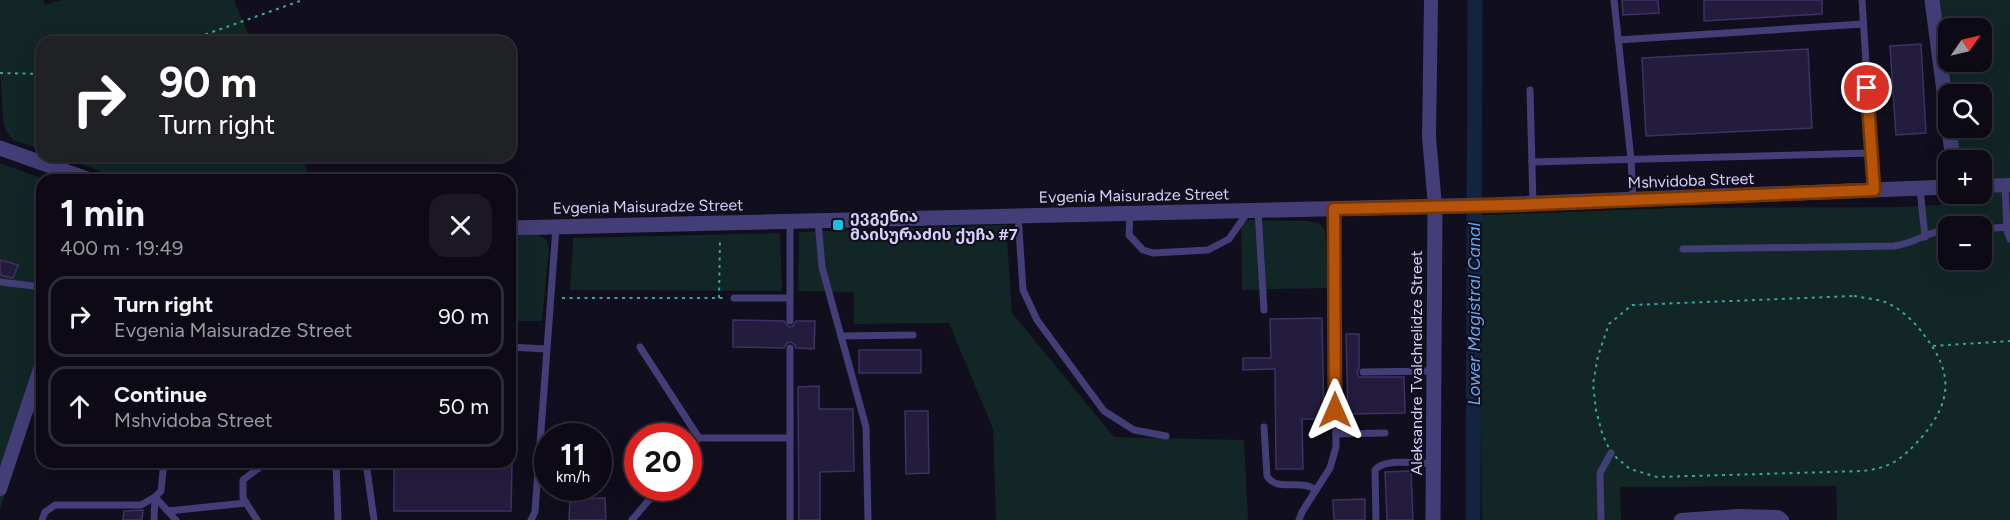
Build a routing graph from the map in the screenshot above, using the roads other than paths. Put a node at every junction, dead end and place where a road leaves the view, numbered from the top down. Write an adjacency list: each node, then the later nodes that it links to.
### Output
1 (1431, 0): 23 (street)
2 (1614, 0): 6 (lane)
3 (1862, 0): 5 (lane)
4 (1932, 0): 9 (street)
5 (1863, 24): 6 (lane); 10 (lane)
6 (1618, 40): 11 (lane)
7 (1530, 90): 14 (lane)
8 (0, 148): 12 (street)
9 (1952, 150)
10 (1871, 153): 11 (lane); 20 (lane)
11 (1631, 159): 14 (lane); 21 (lane)
12 (36, 161)
13 (38, 162): 15 (street)
14 (1532, 162): 22 (lane)
15 (71, 174)
16 (2007, 185): 17 (street); 32 (lane)
17 (1992, 186)
18 (1938, 188): 19 (street, Mshvidoba Street)
19 (1920, 189): 20 (street, Mshvidoba Street); 35 (lane)
20 (1874, 190): 21 (street, Mshvidoba Street)
21 (1633, 200): 22 (street, Mshvidoba Street)
22 (1533, 204): 23 (street, Mshvidoba Street)
23 (1435, 206): 24 (street, Evgenia Maisuradze Street); 50 (street, Aleksandre Tvalchrelidze Street)
24 (1334, 209): 25 (street, Evgenia Maisuradze Street); 56 (lane)
25 (1253, 211): 26 (street, Evgenia Maisuradze Street); 26 (lane); 42 (lane)
26 (1130, 213): 27 (street, Evgenia Maisuradze Street)
27 (1018, 215): 28 (street, Evgenia Maisuradze Street); 57 (lane)
28 (818, 221): 29 (street, Evgenia Maisuradze Street); 45 (lane)
29 (790, 222): 30 (street, Evgenia Maisuradze Street); 41 (lane)
30 (556, 226): 31 (street, Evgenia Maisuradze Street); 49 (lane)
31 (516, 228)
32 (2007, 228): 33 (lane); 36 (lane)
33 (1992, 229)
34 (1938, 231): 35 (lane)
35 (1924, 237): 37 (lane)
36 (2010, 239)
37 (1683, 249)
38 (0, 282): 39 (lane)
39 (36, 286)
40 (734, 298): 41 (lane)
41 (790, 298): 43 (lane)
42 (1264, 310)
43 (790, 321)
44 (913, 335): 45 (lane)
45 (841, 336): 81 (lane)
46 (516, 347): 49 (lane)
47 (640, 347): 53 (lane)
48 (790, 348): 59 (lane)
49 (546, 349): 78 (lane)
50 (1434, 371): 51 (lane); 61 (street, Aleksandre Tvalchrelidze Street)
51 (1363, 372)
52 (36, 381): 66 (street)
53 (689, 423)
54 (1264, 427): 67 (lane)
55 (1385, 433): 56 (lane)
56 (1336, 434): 67 (lane)
57 (1166, 436)
58 (702, 438): 59 (lane)
59 (790, 438): 80 (lane)
60 (1611, 453): 85 (lane)
61 (1433, 464): 83 (lane); 84 (street, Aleksandre Tvalchrelidze Street)
62 (163, 468): 68 (lane)
63 (259, 468): 70 (lane)
64 (336, 468): 76 (lane)
65 (367, 468): 77 (lane)
66 (0, 489)
67 (1316, 490): 82 (lane)
68 (155, 497): 71 (lane); 72 (lane); 73 (lane)
69 (647, 501): 79 (lane)
70 (246, 503): 71 (lane); 75 (lane)
71 (168, 511): 74 (lane)
72 (42, 520)
73 (154, 520)
74 (176, 520)
75 (257, 520)
76 (338, 520)
77 (374, 520)
78 (531, 520)
79 (632, 520)
80 (790, 520)
81 (868, 520)
82 (1299, 520)
83 (1376, 520)
84 (1433, 520)
85 (1601, 520)
86 (1681, 520): 87 (street)
87 (1782, 520)

